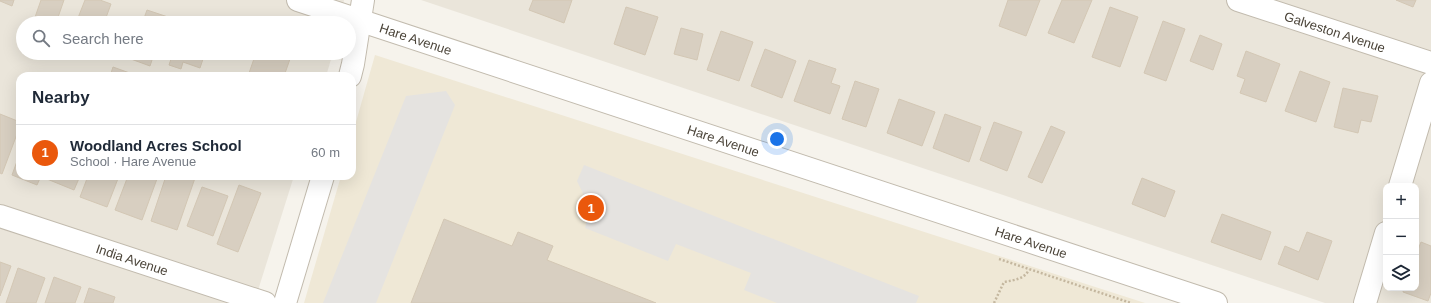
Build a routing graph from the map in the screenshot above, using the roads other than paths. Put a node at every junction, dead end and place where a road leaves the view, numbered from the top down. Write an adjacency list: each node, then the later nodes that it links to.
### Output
1 (298, 0): 3 (street, Hare Avenue)
2 (1238, 0): 6 (street, Galveston Avenue)
3 (362, 10): 4 (street); 15 (street, Hare Avenue)
4 (356, 46)
5 (354, 60): 7 (street)
6 (1431, 63)
7 (351, 72)
8 (1431, 83): 10 (street)
9 (322, 180): 14 (street)
10 (1401, 183)
11 (0, 216): 13 (street, India Avenue)
12 (1383, 243): 16 (street)
13 (264, 303)
14 (285, 303)
15 (1216, 303)
16 (1365, 303)

